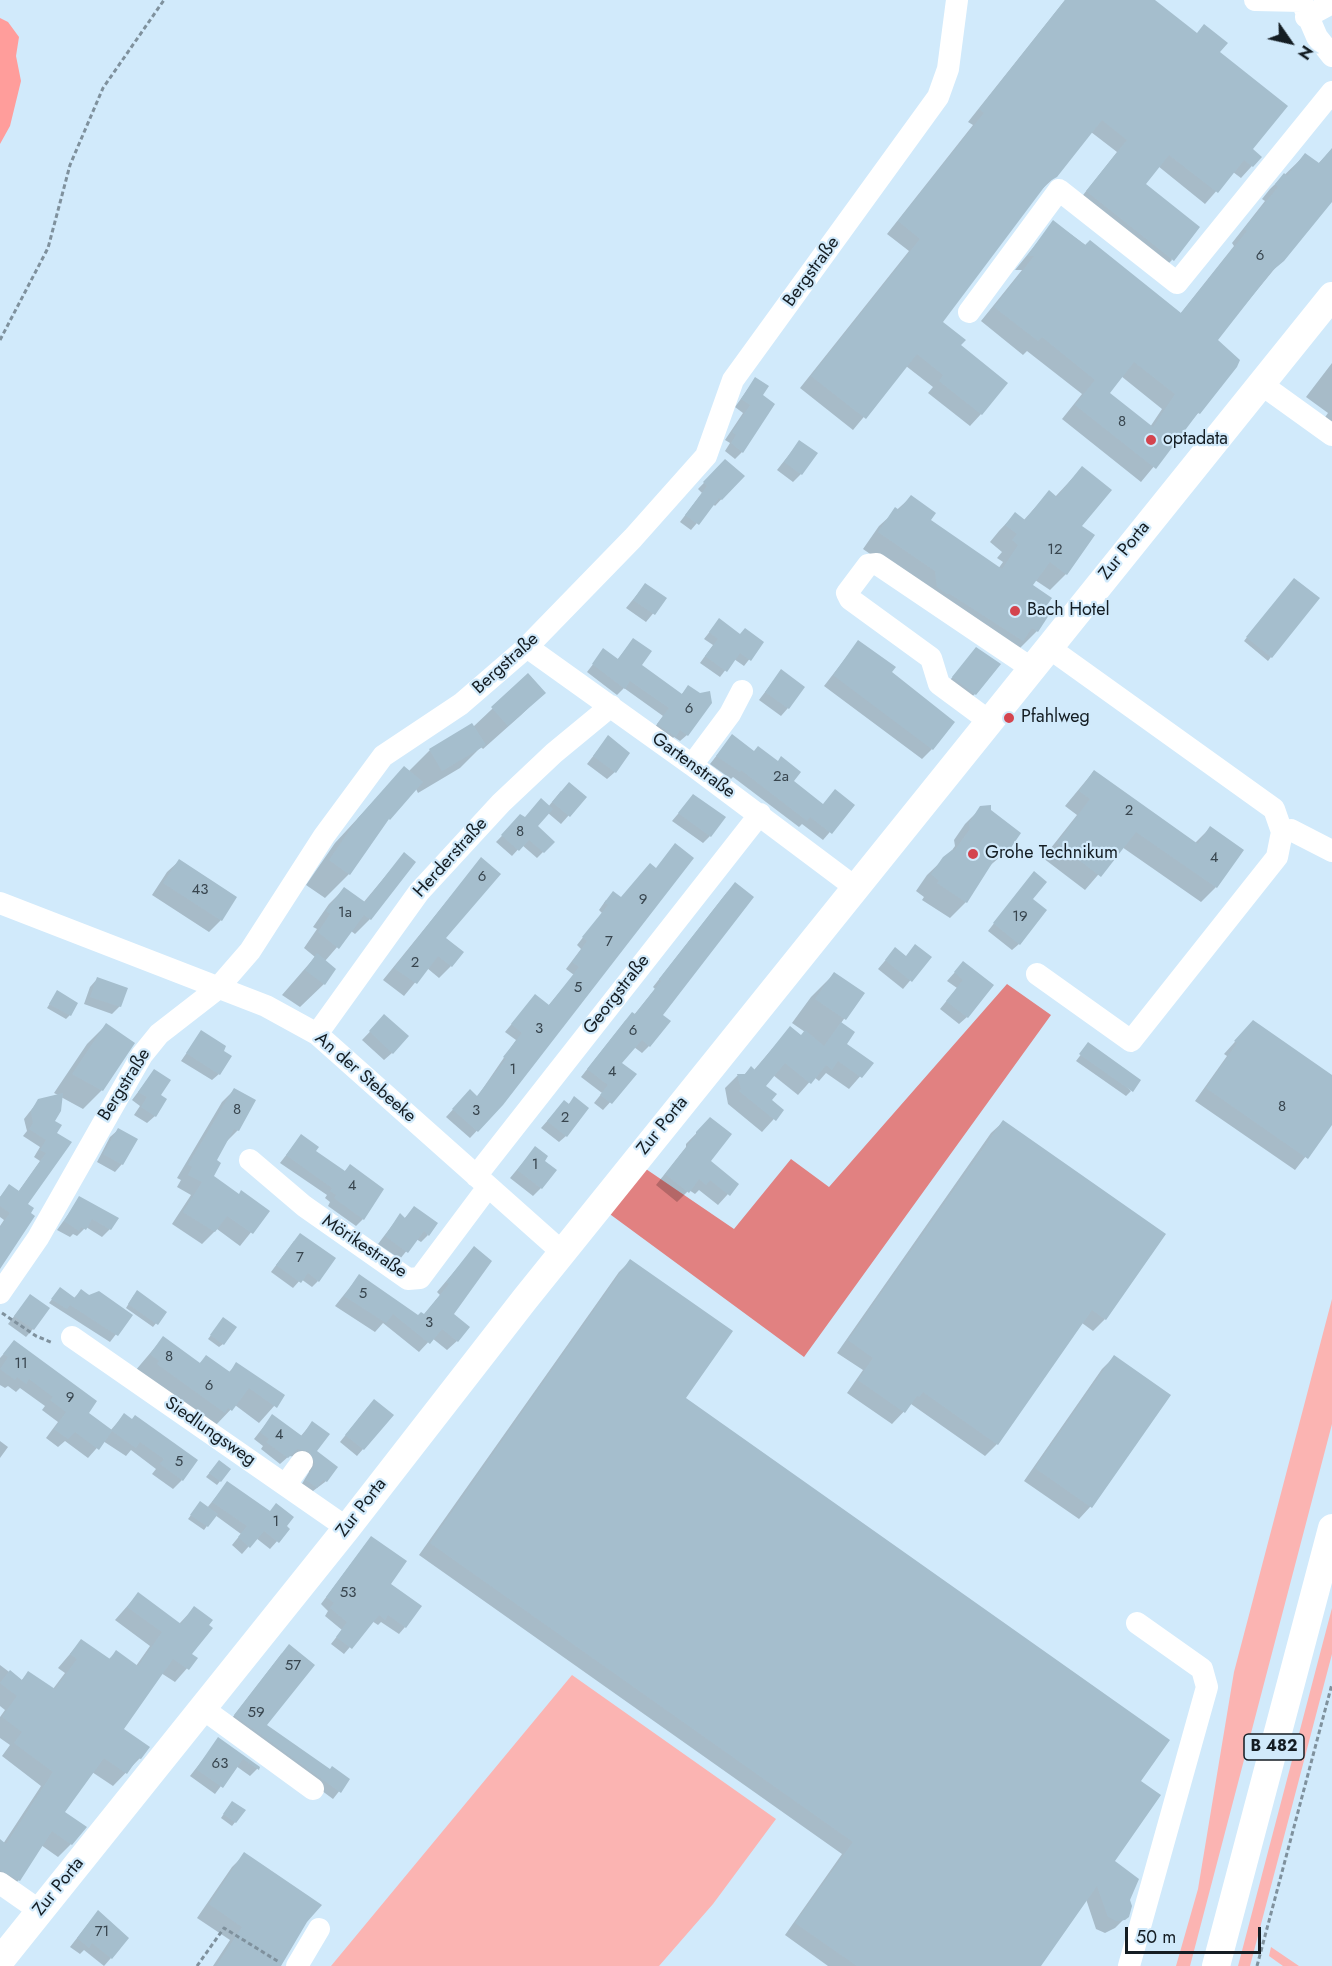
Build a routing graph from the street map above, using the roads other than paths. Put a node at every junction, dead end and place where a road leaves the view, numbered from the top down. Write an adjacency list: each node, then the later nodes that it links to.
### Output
1 (957, 0): 12 (street, Bergstraße)
2 (1255, 0): 4 (street)
3 (1332, 3): 4 (street)
4 (1305, 11): 5 (street); 6 (street)
5 (1332, 14)
6 (1332, 56)
7 (1332, 92): 9 (street)
8 (1332, 296): 10 (main road, Zur Porta)
9 (969, 312)
10 (1261, 384): 11 (street); 13 (main road, Zur Porta)
11 (1332, 435)
12 (527, 647): 15 (street, Gartenstraße); 24 (street, Bergstraße)
13 (1040, 657): 16 (main road, Zur Porta); 16 (street); 19 (street)
14 (742, 691): 17 (street)
15 (611, 705): 17 (street, Gartenstraße); 25 (street, Herderstraße)
16 (989, 721): 21 (main road, Zur Porta)
17 (692, 765): 18 (street, Gartenstraße)
18 (760, 814): 21 (street, Gartenstraße); 27 (street, Georgstraße)
19 (1282, 832): 20 (street); 23 (street)
20 (1332, 851)
21 (856, 888): 28 (main road, Zur Porta)
22 (0, 903): 24 (street, An der Stebeeke)
23 (1037, 974)
24 (217, 989): 25 (street, An der Stebeeke); 29 (street, Bergstraße)
25 (317, 1034): 27 (street, An der Stebeeke)
26 (250, 1160): 27 (street, Mörikestraße)
27 (482, 1181): 28 (street, An der Stebeeke)
28 (562, 1252): 33 (main road, Zur Porta)
29 (0, 1293)
30 (72, 1337): 32 (street, Siedlungsweg)
31 (302, 1462): 32 (street)
32 (286, 1484): 33 (street, Siedlungsweg)
33 (347, 1528): 36 (main road, Zur Porta)
34 (1332, 1528): 44 (main road, B 482)
35 (1137, 1623): 43 (street)
36 (202, 1708): 37 (street); 39 (main road, Zur Porta)
37 (313, 1789)
38 (0, 1883): 39 (street)
39 (40, 1911): 41 (main road, Zur Porta)
40 (319, 1929): 42 (street)
41 (0, 1962)
42 (297, 1966)
43 (1129, 1966)
44 (1216, 1966)

